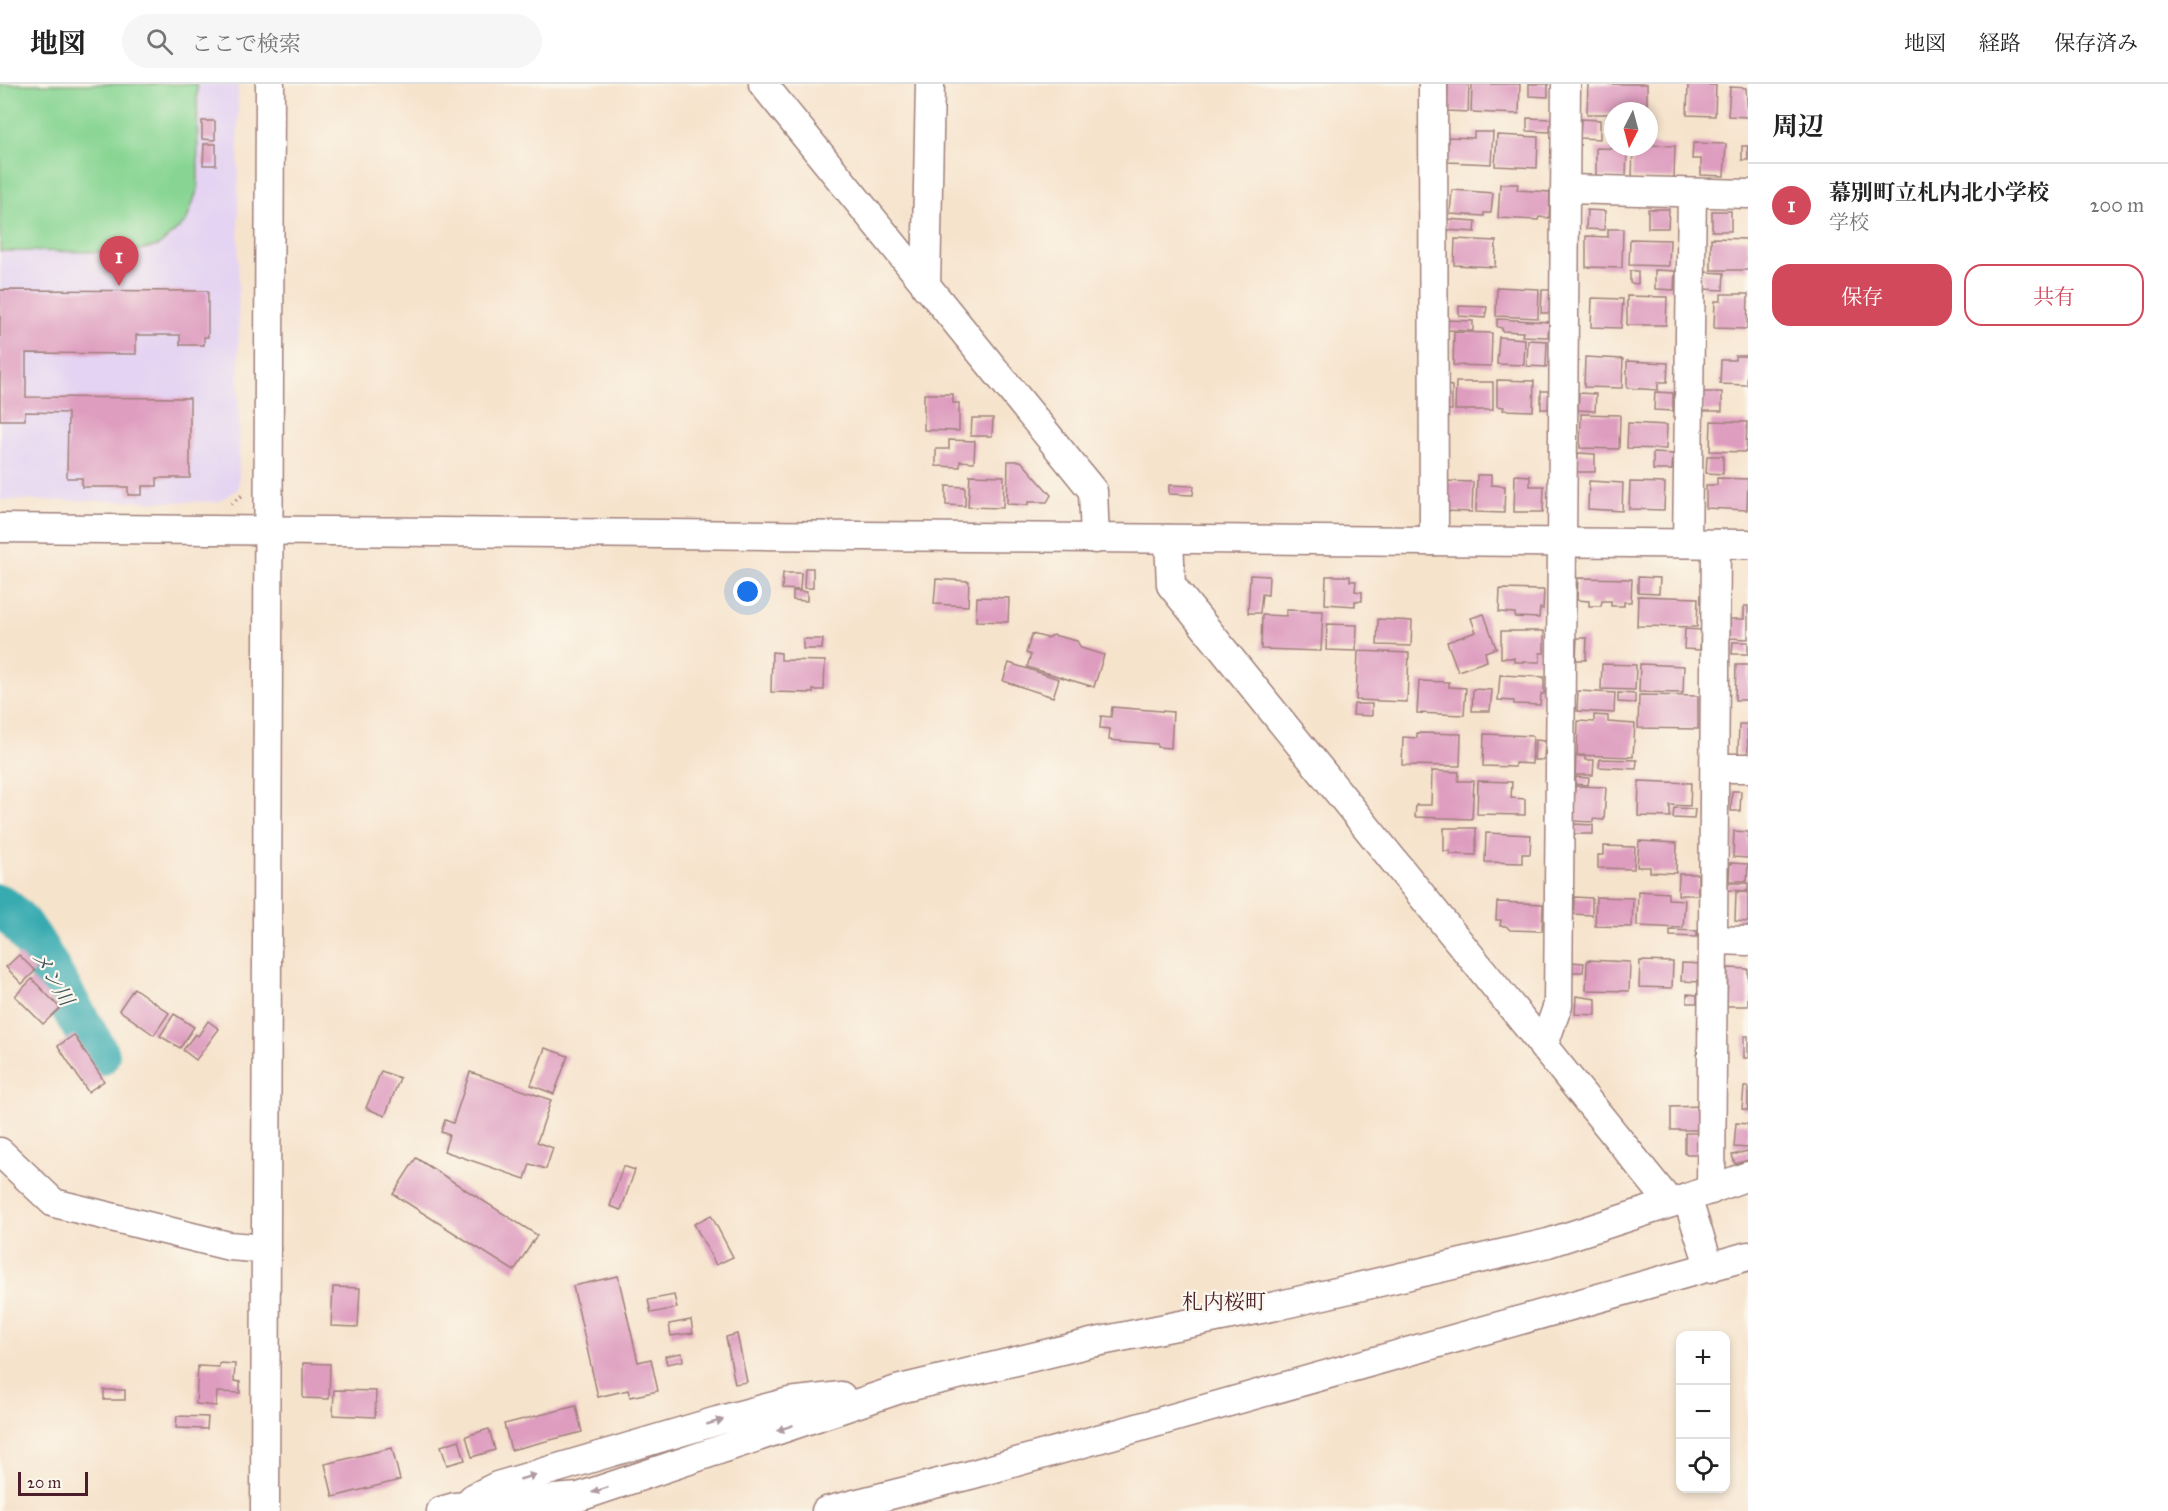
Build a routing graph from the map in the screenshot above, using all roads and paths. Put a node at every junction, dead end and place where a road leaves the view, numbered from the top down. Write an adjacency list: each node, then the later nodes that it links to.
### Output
1 (270, 84): 13 (street)
2 (763, 84): 9 (street)
3 (930, 84): 9 (street)
4 (1433, 84): 16 (street)
5 (1566, 84): 6 (street)
6 (1566, 189): 7 (street); 17 (street)
7 (1692, 193): 8 (street); 18 (street)
8 (1748, 194)
9 (926, 286): 14 (street)
10 (245, 494): 11 (path)
11 (227, 507)
12 (0, 528): 13 (street)
13 (269, 531): 14 (street); 29 (street)
14 (1095, 538): 15 (street)
15 (1169, 538): 16 (street); 25 (street)
16 (1434, 541): 17 (street)
17 (1563, 543): 18 (street); 25 (street)
18 (1687, 543): 19 (street)
19 (1716, 544): 20 (street); 21 (street)
20 (1748, 544)
21 (1715, 768): 22 (street); 23 (street)
22 (1748, 768)
23 (1714, 940): 24 (street); 28 (street)
24 (1748, 941)
25 (1542, 1047): 28 (street)
26 (0, 1152): 29 (street)
27 (1748, 1176): 28 (street)
28 (1689, 1197): 31 (street); 32 (street)
29 (266, 1249): 33 (street)
30 (1748, 1256): 31 (street)
31 (1710, 1268): 34 (street)
32 (448, 1509)
33 (265, 1511)
34 (826, 1511)

